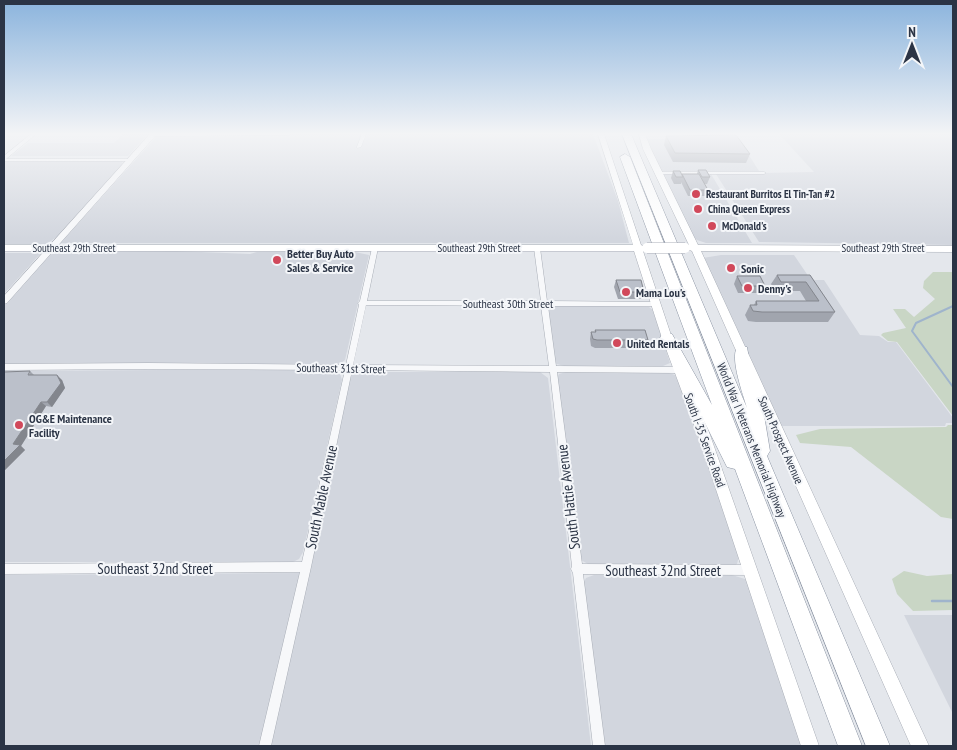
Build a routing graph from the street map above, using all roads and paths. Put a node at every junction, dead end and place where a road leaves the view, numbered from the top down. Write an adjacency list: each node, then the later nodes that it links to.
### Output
1 (122, 169): 9 (street)
2 (613, 169): 12 (main road, South I-35 Service Road)
3 (629, 169): 26 (highway, World War I Veterans Memorial Highway)
4 (640, 169): 25 (highway, World War I Veterans Memorial Highway)
5 (656, 169): 7 (main road, South Prospect Avenue)
6 (764, 172): 7 (street)
7 (658, 173): 13 (main road, South Prospect Avenue)
8 (4, 248): 9 (main road, Southeast 29th Street)
9 (50, 248): 10 (main road, Southeast 29th Street); 15 (street)
10 (374, 248): 11 (main road, Southeast 29th Street); 16 (street, South Mable Avenue)
11 (537, 248): 12 (main road, Southeast 29th Street); 17 (street, South Hattie Avenue)
12 (636, 248): 13 (main road, Southeast 29th Street, bridge); 18 (main road, South I-35 Service Road)
13 (690, 248): 14 (main road, Southeast 29th Street); 20 (main road, South Prospect Avenue)
14 (953, 249)
15 (4, 301)
16 (361, 303): 17 (street, Southeast 30th Street); 22 (street, South Mable Avenue)
17 (544, 303): 18 (street, Southeast 30th Street); 23 (street, South Hattie Avenue)
18 (655, 304): 19 (main road, South I-35 Service Road)
19 (667, 338): 24 (main road, South I-35 Service Road); 26 (highway)
20 (742, 351): 25 (highway); 38 (main road, South Prospect Avenue)
21 (4, 368): 22 (street, Southeast 31st Street)
22 (348, 368): 23 (street, Southeast 31st Street); 27 (street, South Mable Avenue)
23 (553, 369): 24 (street, Southeast 31st Street); 29 (street, South Hattie Avenue)
24 (678, 370): 30 (main road, South I-35 Service Road)
25 (767, 480): 37 (highway, World War I Veterans Memorial Highway)
26 (759, 510): 31 (highway, World War I Veterans Memorial Highway)
27 (306, 567): 28 (street, Southeast 32nd Street); 32 (street, South Mable Avenue)
28 (4, 568)
29 (576, 569): 30 (street, Southeast 32nd Street); 33 (street, South Hattie Avenue)
30 (750, 570): 34 (main road, South I-35 Service Road)
31 (840, 721): 35 (highway); 36 (highway, World War I Veterans Memorial Highway)
32 (265, 746)
33 (598, 746)
34 (810, 746)
35 (846, 746)
36 (850, 746)
37 (878, 746)
38 (920, 746)

